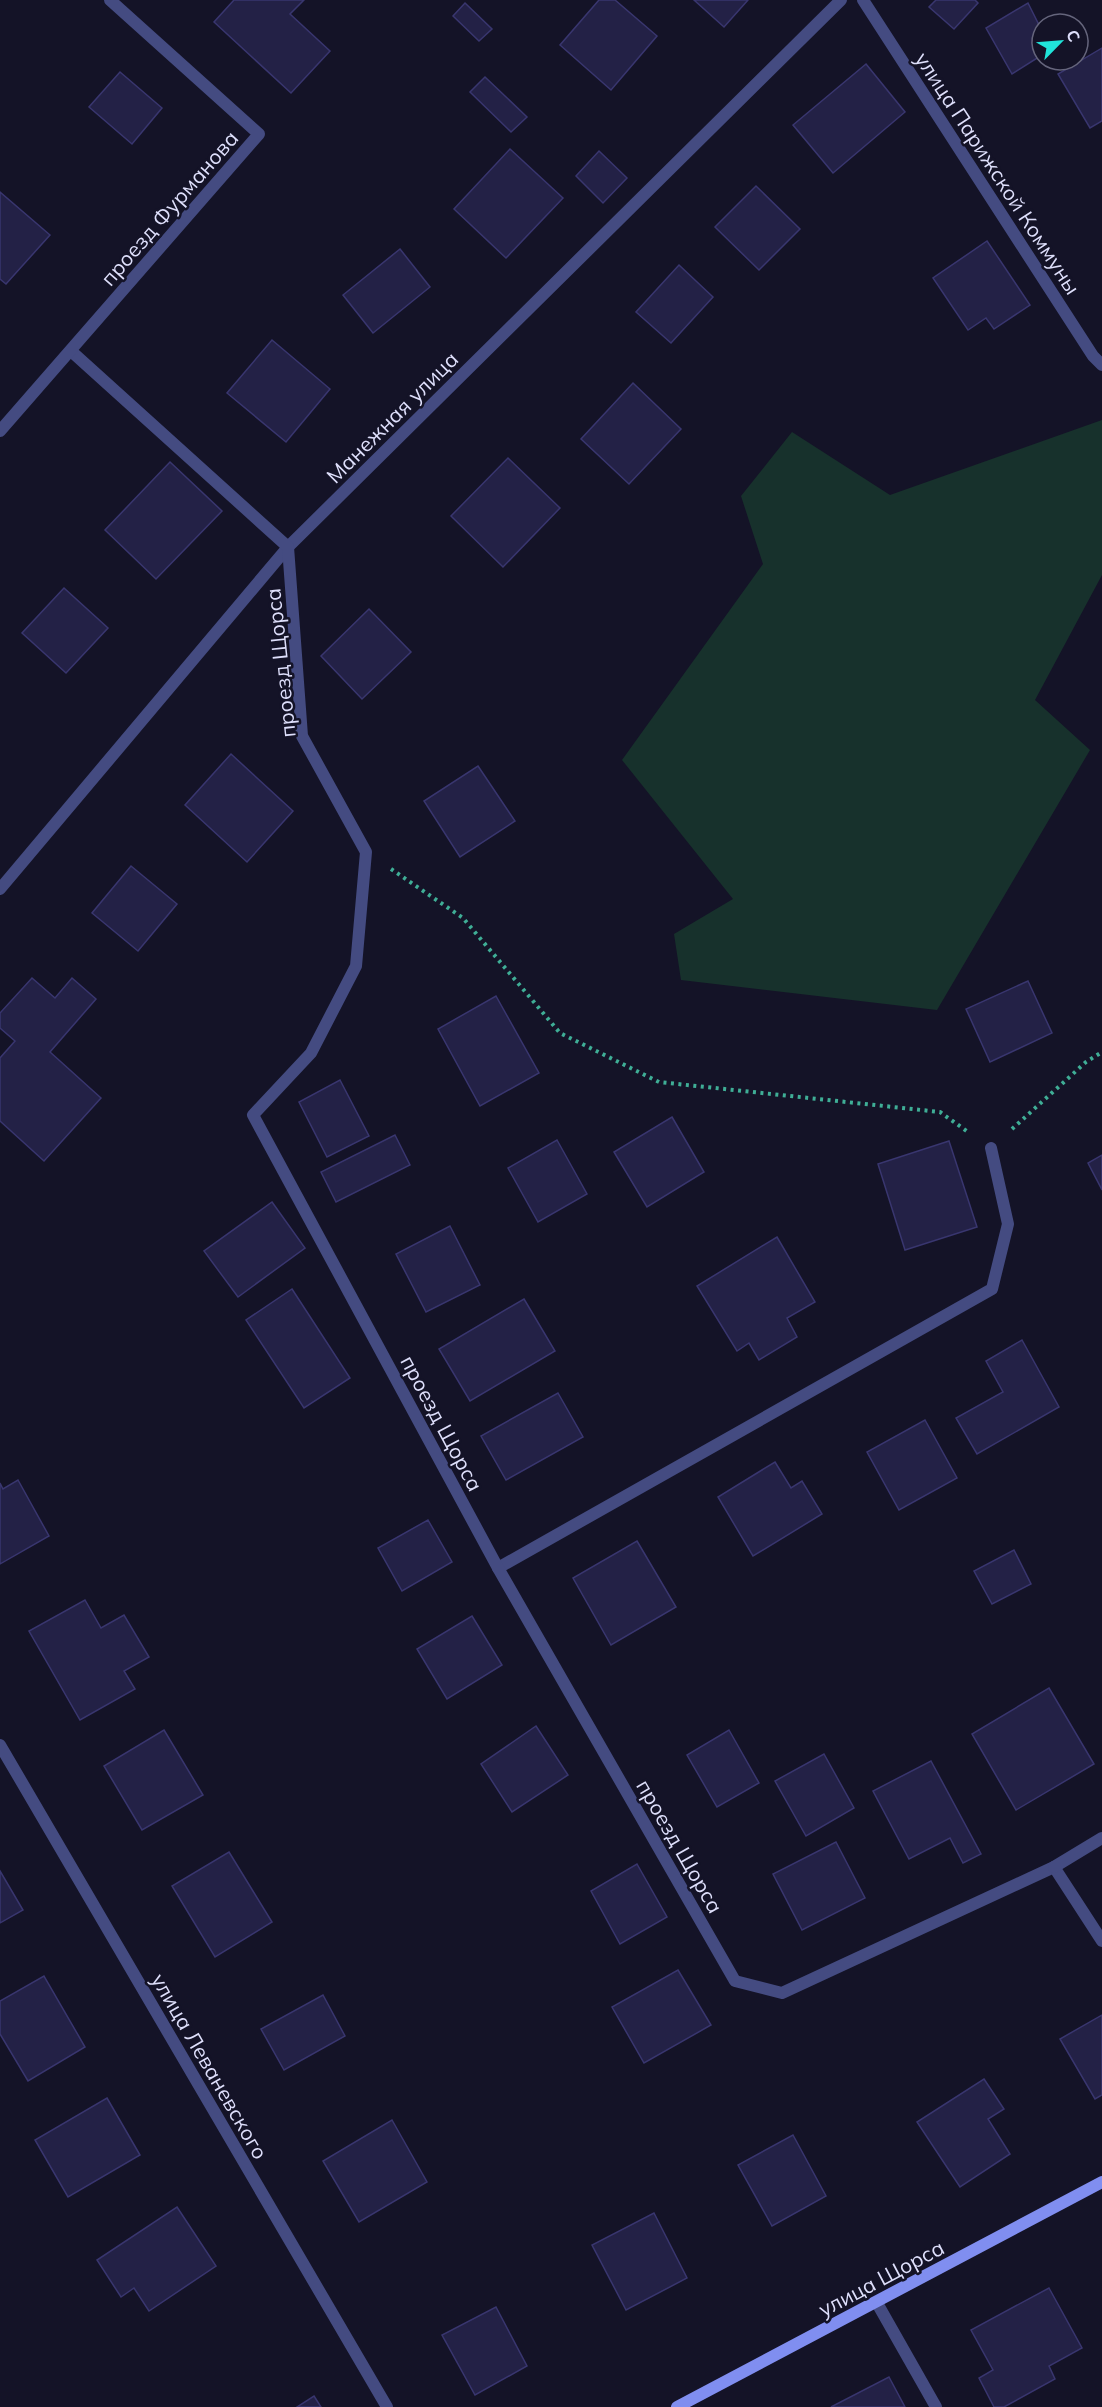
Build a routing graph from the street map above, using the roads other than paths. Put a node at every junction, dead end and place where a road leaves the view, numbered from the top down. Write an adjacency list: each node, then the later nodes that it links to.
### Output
1 (110, 0): 4 (street, проезд Фурманова)
2 (841, 0): 7 (street, Манежная улица)
3 (863, 0): 5 (street, улица Парижской Коммуны)
4 (71, 351): 6 (street, проезд Фурманова); 7 (street)
5 (1102, 365)
6 (0, 430)
7 (288, 547): 8 (street, Манежная улица); 10 (street, проезд Щорса)
8 (0, 889)
9 (991, 1148): 10 (street)
10 (498, 1568): 13 (street, проезд Щорса)
11 (0, 1745): 17 (street, улица Леваневского)
12 (1102, 1838): 13 (street, проезд Щорса)
13 (1054, 1866): 14 (street)
14 (1102, 1941)
15 (1102, 2182): 16 (street, улица Щорса)
16 (877, 2303): 18 (street, улица Щорса); 19 (street)
17 (387, 2407)
18 (677, 2407)
19 (936, 2407)

